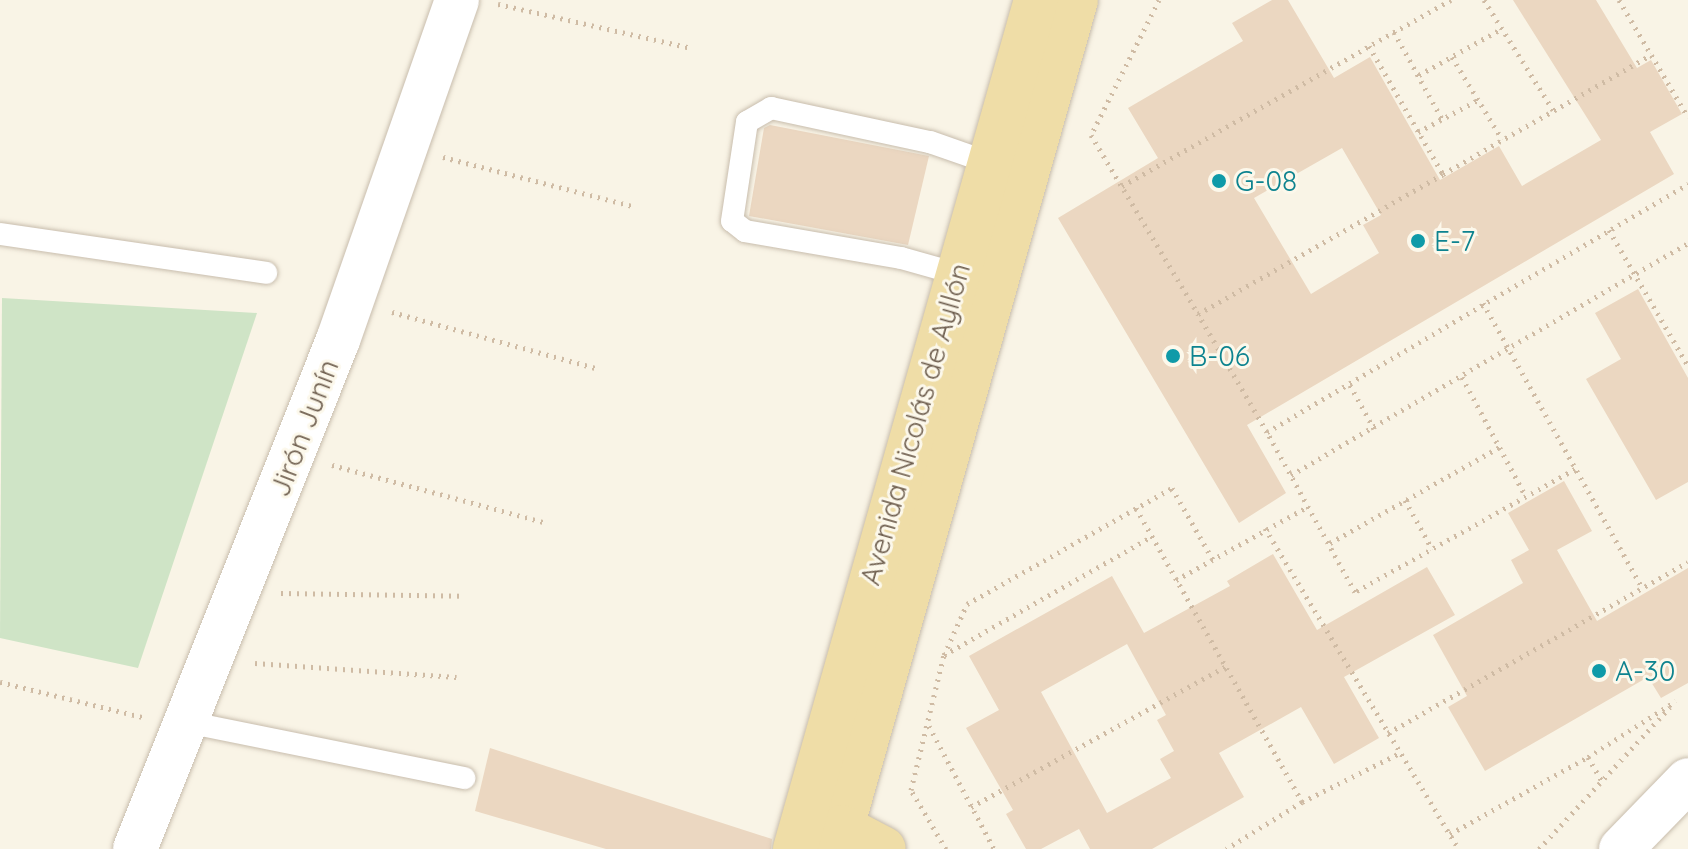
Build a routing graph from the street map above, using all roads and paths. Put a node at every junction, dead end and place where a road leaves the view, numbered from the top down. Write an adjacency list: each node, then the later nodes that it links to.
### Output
1 (1036, 0): 22 (main road, Avenida Nicolás de Ayllón)
2 (1076, 0): 79 (main road, Avenida Nicolás de Ayllón)
3 (1159, 0): 25 (path)
4 (1451, 0): 9 (path)
5 (1484, 0): 8 (path)
6 (1619, 0): 12 (path)
7 (475, 2): 11 (path); 21 (street, Jirón Junín)
8 (1501, 29): 13 (path); 16 (path)
9 (1394, 32): 10 (path); 14 (path)
10 (1369, 46): 19 (path); 25 (path)
11 (688, 47)
12 (1651, 55): 16 (path); 17 (path)
13 (1452, 57): 14 (path); 15 (path)
14 (1419, 75): 18 (path)
15 (1478, 100): 18 (path); 20 (path)
16 (1553, 110): 20 (path)
17 (1688, 117)
18 (1442, 119): 19 (path)
19 (1418, 132): 23 (path)
20 (1502, 139): 23 (path)
21 (405, 147): 26 (path); 33 (street, Jirón Junín)
22 (990, 163): 31 (main road, Avenida Nicolás de Ayllón); 31 (lane)
23 (1443, 174): 35 (path)
24 (1688, 184): 27 (path)
25 (1122, 186): 35 (path)
26 (632, 206)
27 (1609, 230): 32 (path); 34 (path)
28 (0, 234): 30 (lane)
29 (1688, 243): 32 (path)
30 (266, 273)
31 (958, 274): 81 (main road, Avenida Nicolás de Ayllón)
32 (1634, 276): 36 (path); 37 (path)
33 (351, 301): 38 (path); 44 (street, Jirón Junín)
34 (1483, 303): 36 (path); 40 (path)
35 (1198, 314): 42 (path)
36 (1510, 349): 39 (path); 45 (path)
37 (1688, 366)
38 (595, 368)
39 (1462, 377): 41 (path); 43 (path)
40 (1350, 385): 41 (path); 42 (path)
41 (1374, 429): 46 (path)
42 (1267, 432): 46 (path)
43 (1500, 447): 47 (path); 48 (path)
44 (293, 455): 51 (path); 60 (street, Jirón Junín)
45 (1575, 469): 47 (path); 59 (path)
46 (1291, 475): 49 (path)
47 (1525, 495): 55 (path)
48 (1405, 500): 54 (path); 55 (path)
49 (1309, 506): 52 (path); 54 (path)
50 (1136, 508): 53 (path); 56 (path); 62 (path)
51 (547, 523)
52 (1265, 528): 56 (path); 70 (path)
53 (1151, 537): 58 (path); 62 (path)
54 (1330, 543): 55 (path)
55 (1432, 549)
56 (1213, 560): 58 (path)
57 (1688, 562): 59 (path)
58 (1176, 580): 64 (path)
59 (1642, 588): 70 (path)
60 (239, 592): 61 (path); 63 (street, Jirón Junín)
61 (463, 596)
62 (944, 655): 69 (path)
63 (211, 660): 65 (path); 68 (street, Jirón Junín)
64 (1226, 666): 76 (path); 77 (path)
65 (457, 677)
66 (0, 682): 67 (path)
67 (144, 717)
68 (186, 722): 73 (lane); 80 (street, Jirón Junín)
69 (929, 725): 77 (path); 83 (path)
70 (1388, 733): 71 (path)
71 (1400, 753): 76 (path); 78 (path)
72 (1588, 757): 75 (path); 75 (path); 78 (path)
73 (464, 778)
74 (1688, 780): 88 (street)
75 (1603, 783): 87 (path)
76 (1302, 802): 85 (path)
77 (971, 807): 84 (path)
78 (1450, 834): 86 (path)
79 (826, 838): 82 (main road)
80 (135, 849)
81 (795, 849)
82 (884, 849)
83 (946, 849)
84 (994, 849)
85 (1226, 849)
86 (1459, 849)
87 (1539, 849)
88 (1621, 849)

